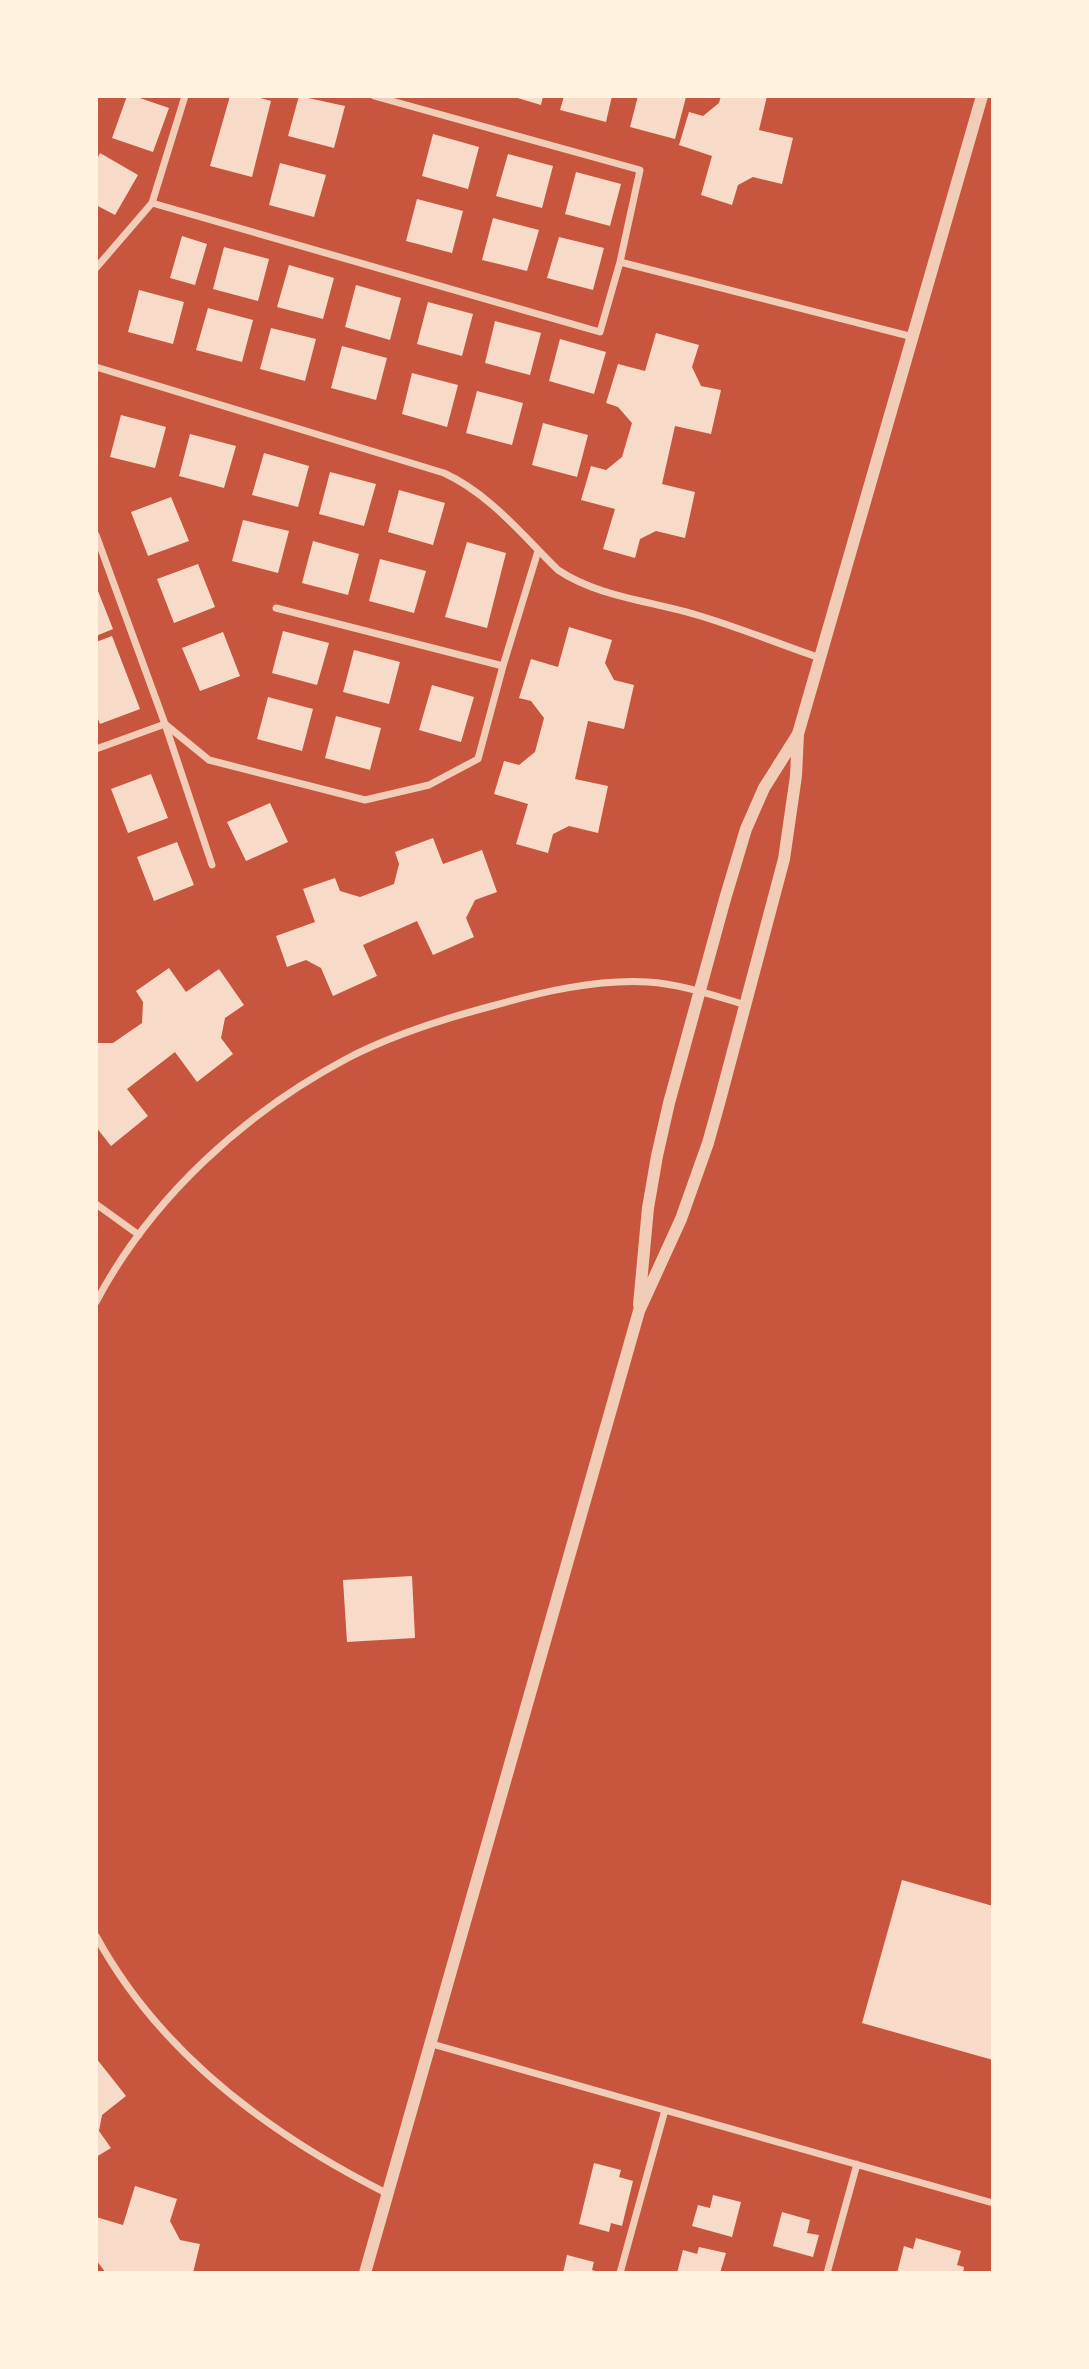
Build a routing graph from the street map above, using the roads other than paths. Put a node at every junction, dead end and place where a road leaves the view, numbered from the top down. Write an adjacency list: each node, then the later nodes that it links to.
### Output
1 (185, 96): 4 (street)
2 (374, 96): 5 (street)
3 (982, 96): 7 (street)
4 (152, 203): 5 (street); 6 (street)
5 (620, 262): 7 (street)
6 (96, 268)
7 (912, 337): 12 (street)
8 (96, 367): 10 (street)
9 (96, 535): 14 (street)
10 (538, 551): 12 (street); 13 (street)
11 (276, 608): 13 (street)
12 (820, 658): 15 (street)
13 (503, 666): 14 (street)
14 (165, 724): 16 (street); 17 (street)
15 (798, 734): 18 (street); 19 (street)
16 (96, 749)
17 (212, 865)
18 (700, 992): 19 (street); 21 (street); 23 (street)
19 (746, 1005): 23 (street)
20 (96, 1205): 21 (street)
21 (139, 1236): 22 (street)
22 (96, 1302)
23 (639, 1311): 25 (street)
24 (96, 1936): 28 (street)
25 (432, 2044): 26 (street); 28 (street)
26 (665, 2110): 27 (street); 31 (street)
27 (856, 2164): 29 (street); 32 (street)
28 (388, 2193): 30 (street)
29 (993, 2203)
30 (365, 2273)
31 (620, 2273)
32 (827, 2273)

